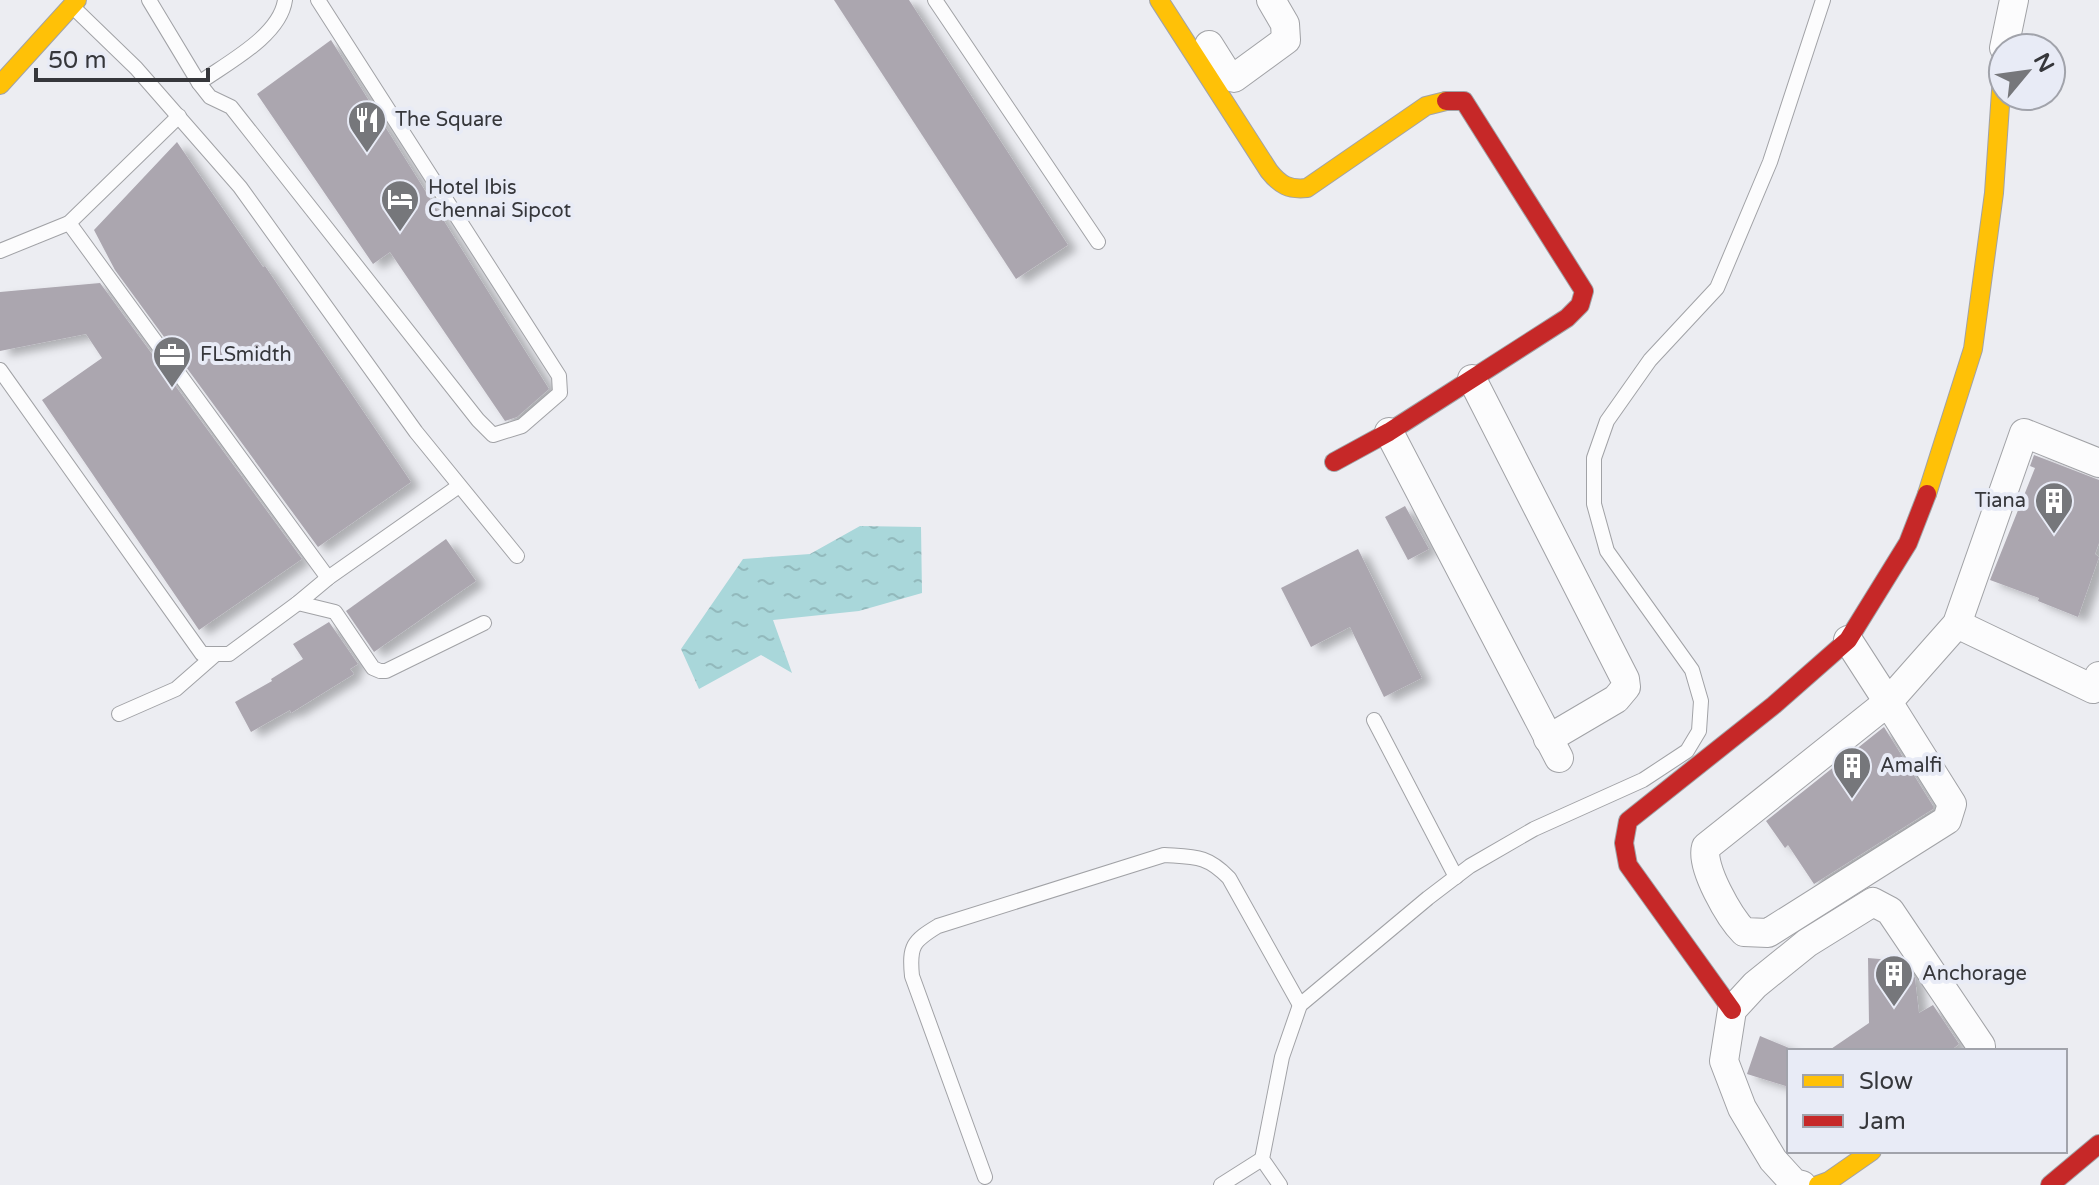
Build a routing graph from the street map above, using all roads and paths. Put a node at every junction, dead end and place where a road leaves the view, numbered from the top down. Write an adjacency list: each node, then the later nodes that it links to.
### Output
1 (149, 0): 12 (lane)
2 (285, 0): 12 (lane)
3 (318, 0): 12 (lane)
4 (935, 0): 17 (lane)
5 (1159, 0): 20 (street)
6 (1181, 0): 7 (street)
7 (1271, 0)
8 (1823, 0): 36 (lane)
9 (2014, 0): 11 (street)
10 (74, 3): 13 (street); 15 (lane)
11 (2007, 32)
12 (199, 83)
13 (0, 85)
14 (2000, 112): 30 (street)
15 (179, 116): 16 (lane); 24 (lane)
16 (69, 223): 18 (lane); 26 (lane)
17 (1098, 242)
18 (0, 251)
19 (0, 370): 31 (lane)
20 (1472, 379): 21 (street); 21 (street)
21 (1389, 432): 22 (street)
22 (1334, 462)
23 (2099, 463): 29 (street)
24 (459, 486): 25 (lane); 26 (lane)
25 (517, 556)
26 (328, 578): 27 (lane)
27 (298, 603): 28 (lane); 31 (lane)
28 (484, 623)
29 (1957, 624): 32 (street); 33 (street)
30 (1848, 640): 33 (street); 40 (street)
31 (216, 654): 34 (lane)
32 (2099, 676)
33 (1888, 702): 37 (street); 37 (street)
34 (119, 714)
35 (1374, 720): 36 (lane)
36 (1456, 877): 39 (lane)
37 (1795, 917): 38 (street)
38 (1807, 943): 40 (street); 41 (street)
39 (1300, 1005): 44 (lane); 45 (lane)
40 (1732, 1010): 48 (street)
41 (1981, 1049)
42 (2099, 1144): 50 (street)
43 (1869, 1153): 49 (street)
44 (1262, 1159): 46 (lane); 47 (lane)
45 (985, 1177)
46 (1221, 1185)
47 (1280, 1185)
48 (1802, 1185)
49 (1818, 1185)
50 (2050, 1185)

